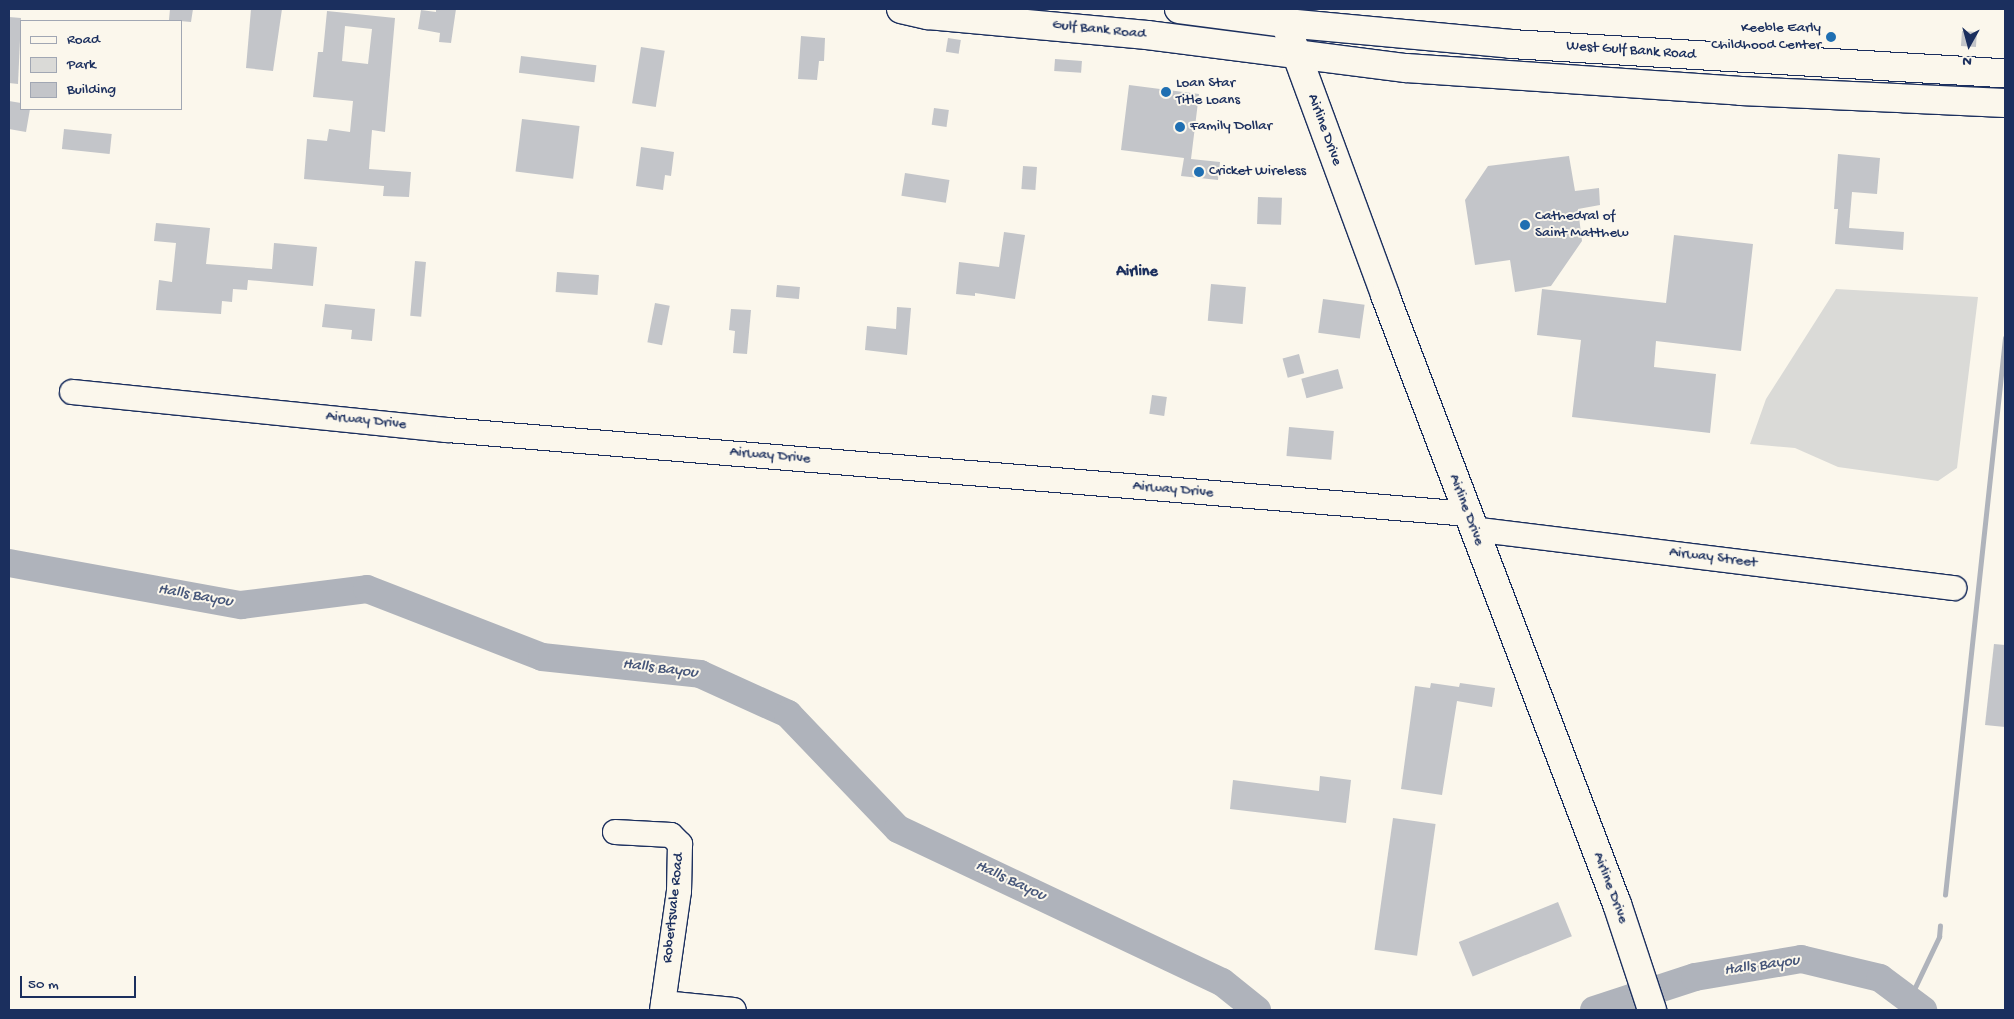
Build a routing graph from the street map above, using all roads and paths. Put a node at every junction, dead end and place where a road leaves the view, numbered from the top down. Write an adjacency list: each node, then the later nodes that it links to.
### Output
1 (901, 9): 4 (main road, Gulf Bank Road)
2 (1179, 9): 3 (main road)
3 (1283, 16): 4 (main road, Airline Drive); 5 (main road, West Gulf Bank Road)
4 (1297, 54): 6 (main road); 8 (main road, Airline Drive)
5 (2005, 72)
6 (2005, 102)
7 (72, 392): 8 (street, Airway Drive)
8 (1470, 522): 9 (street, Airway Street); 13 (main road, Airline Drive)
9 (1954, 588)
10 (615, 832): 11 (street, Robertsvale Road)
11 (662, 1006): 12 (street)
12 (734, 1010)
13 (1652, 1010)

